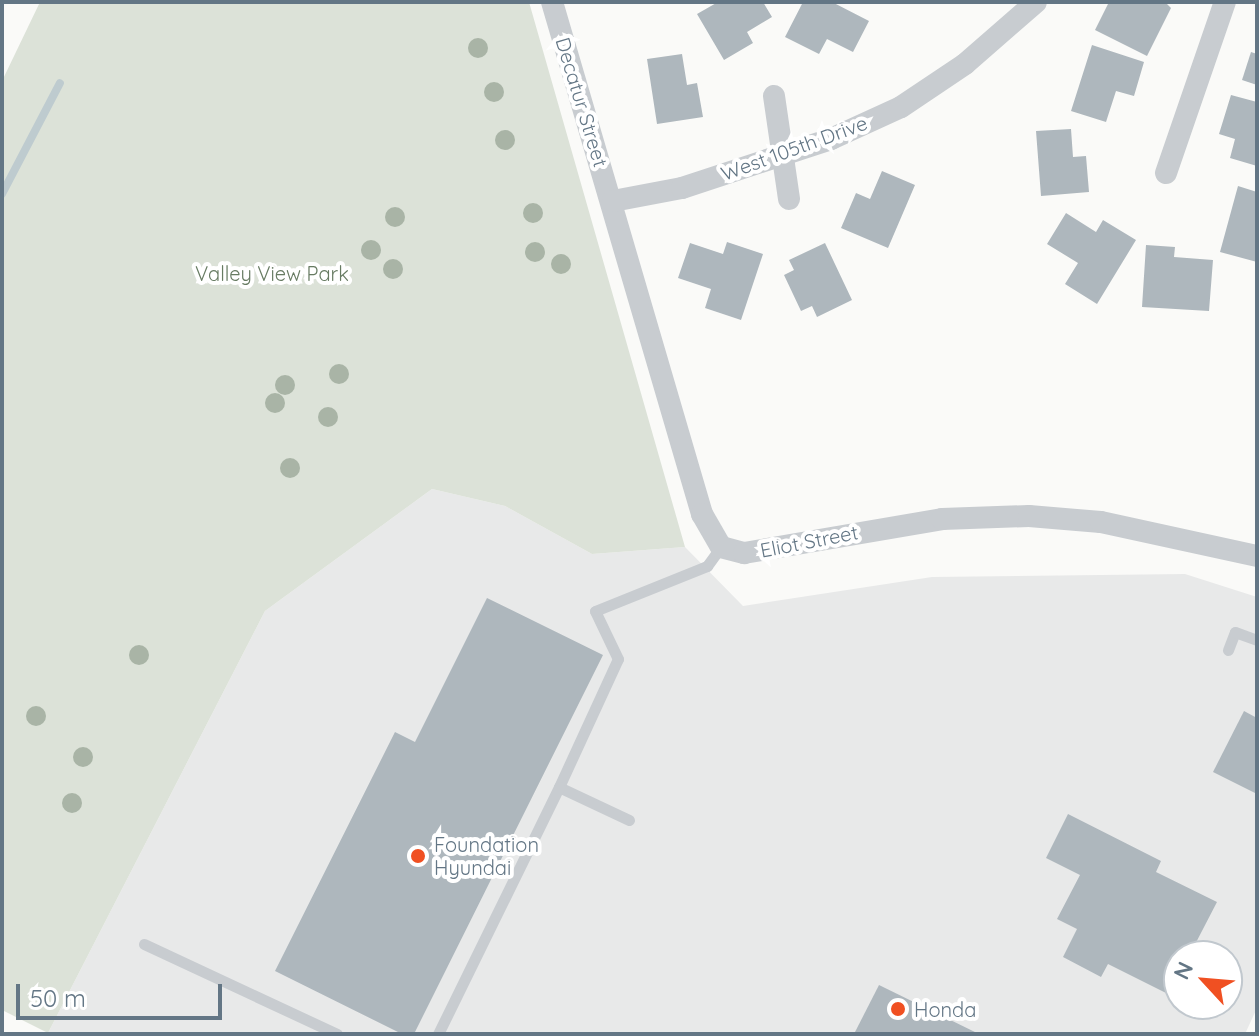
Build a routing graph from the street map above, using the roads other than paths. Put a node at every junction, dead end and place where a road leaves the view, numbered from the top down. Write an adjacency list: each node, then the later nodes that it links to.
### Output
1 (552, 2): 8 (street, Decatur Street)
2 (1036, 2): 5 (street, West 105th Drive)
3 (1225, 2): 6 (street)
4 (774, 96): 5 (street)
5 (782, 154): 7 (street); 8 (street, West 105th Drive)
6 (1166, 173)
7 (789, 199)
8 (613, 201): 9 (street)
9 (721, 547): 10 (street, Eliot Street); 13 (lane)
10 (1257, 556)
11 (1257, 640): 12 (lane)
12 (1228, 650)
13 (559, 787): 14 (lane); 17 (lane)
14 (629, 820)
15 (144, 944): 16 (lane)
16 (337, 1034)
17 (438, 1034)

